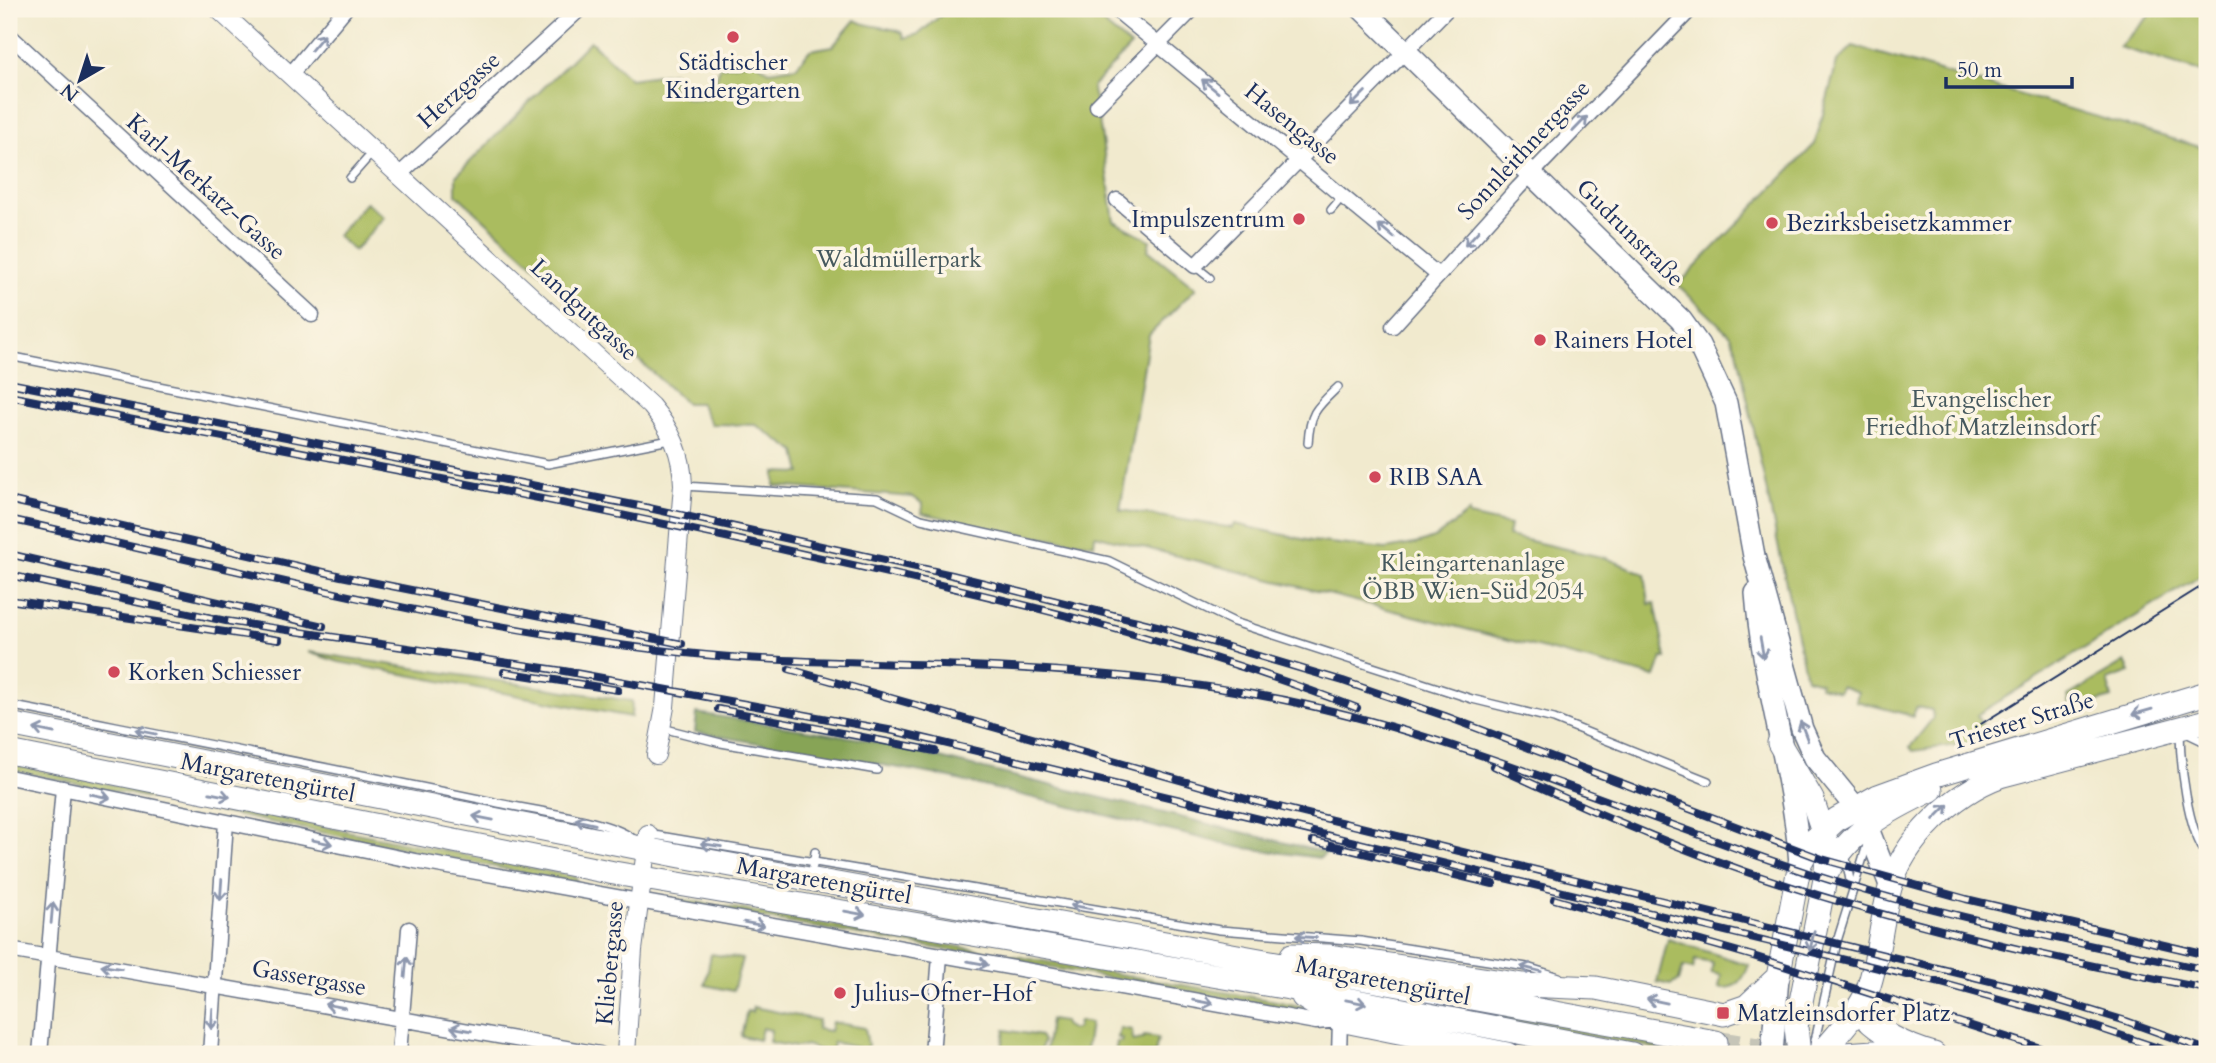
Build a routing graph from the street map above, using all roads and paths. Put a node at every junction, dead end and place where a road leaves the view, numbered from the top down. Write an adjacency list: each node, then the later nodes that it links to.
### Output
1 (218, 9): 12 (street, Landgutgasse)
2 (345, 9): 12 (street, one-way to 2)
3 (580, 9): 17 (street, Herzgasse)
4 (1115, 9): 10 (street, Hasengasse)
5 (1193, 9): 10 (street)
6 (1362, 9): 11 (main road, Gudrunstraße)
7 (1447, 9): 11 (street)
8 (1691, 9): 16 (street, Sonnleithnergasse, one-way to 8)
9 (9, 36): 25 (street, Karl-Merkatz-Gasse)
10 (1158, 44): 13 (street); 15 (street, Hasengasse, one-way to 10)
11 (1406, 51): 15 (street, one-way to 15); 16 (main road, Gudrunstraße)
12 (290, 75): 14 (street, Landgutgasse)
13 (1097, 106)
14 (373, 151): 17 (street, Landgutgasse); 18 (lane)
15 (1299, 159): 19 (street, Hasengasse); 22 (street)
16 (1533, 173): 23 (street, Sonnleithnergasse, one-way to 23); 32 (main road, Gudrunstraße)
17 (399, 175): 29 (street, Landgutgasse)
18 (350, 178)
19 (1343, 195): 21 (lane); 23 (street, Hasengasse, one-way to 19)
20 (1117, 200): 22 (street)
21 (1331, 210)
22 (1195, 266): 24 (lane)
23 (1438, 275): 26 (street, Sonnleithnergasse)
24 (1210, 278)
25 (312, 315)
26 (1392, 326)
27 (9, 356): 29 (lane)
28 (1338, 387): 30 (lane)
29 (674, 439): 31 (street, Landgutgasse)
30 (1308, 443)
31 (683, 485): 37 (street, Landgutgasse); 46 (lane)
32 (1754, 556): 39 (main road, Gudrunstraße, one-way to 39); 49 (main road, Gudrunstraße, one-way to 32)
33 (2207, 693): 49 (main road, Triester Straße, one-way to 49)
34 (9, 705): 52 (lane, Margaretengürtel, one-way to 34)
35 (2207, 721): 38 (main road, Triester Straße)
36 (9, 724): 52 (main road, Margaretengürtel, one-way to 36)
37 (661, 728): 42 (street, Landgutgasse); 43 (lane)
38 (2180, 730): 40 (lane); 55 (lane); 59 (main road, Triester Straße, one-way to 38)
39 (1779, 743): 51 (main road); 56 (main road, Gudrunstraße)
40 (2207, 743)
41 (9, 752): 60 (main road, Margaretengürtel, one-way to 60)
42 (656, 755)
43 (877, 770)
44 (2207, 774): 48 (lane)
45 (9, 777): 47 (street, Margaretengürtel)
46 (1707, 781)
47 (63, 788): 50 (street, Margaretengürtel, one-way to 50); 67 (street, one-way to 47)
48 (2207, 792)
49 (1864, 821): 51 (main road); 53 (main road); 59 (main road); 61 (lane)
50 (226, 822): 62 (street, Margaretengürtel, one-way to 62); 69 (street, one-way to 69)
51 (1827, 827): 53 (lane); 56 (main road); 58 (main road)
52 (647, 842): 57 (main road, Margaretengürtel, one-way to 52); 60 (street)
53 (1843, 848): 58 (main road); 61 (lane)
54 (815, 852): 57 (lane)
55 (2207, 855)
56 (1800, 863): 68 (main road)
57 (812, 871): 65 (main road, Margaretengürtel); 71 (lane, Margaretengürtel, one-way to 57)
58 (1826, 874): 87 (main road, one-way to 87)
59 (1895, 876): 72 (main road)
60 (643, 877): 62 (street, Kliebergasse); 70 (main road, Margaretengürtel, one-way to 70)
61 (1851, 890): 88 (lane)
62 (639, 903): 66 (street, Margaretengürtel, one-way to 66); 81 (street, Kliebergasse)
63 (409, 929): 73 (street, one-way to 63)
64 (9, 950): 67 (street, Gassergasse)
65 (1219, 953): 71 (main road); 75 (main road, Margaretengürtel)
66 (940, 956): 74 (street, Margaretengürtel, one-way to 74); 82 (street)
67 (48, 957): 69 (street, Gassergasse, one-way to 67); 77 (street)
68 (1778, 977): 71 (main road, one-way to 71); 86 (main road)
69 (215, 984): 73 (street, Gassergasse, one-way to 69); 78 (street, one-way to 78)
70 (1289, 988): 74 (main road); 85 (main road, Margaretengürtel, one-way to 85)
71 (1596, 988)
72 (1858, 1008): 76 (main road); 89 (main road)
73 (402, 1018): 79 (street); 80 (street, Gassergasse, one-way to 73)
74 (1340, 1020): 83 (street); 84 (main road)
75 (1716, 1042)
76 (1925, 1052): 90 (main road)
77 (40, 1054)
78 (210, 1054)
79 (399, 1054)
80 (600, 1054)
81 (626, 1054)
82 (932, 1054)
83 (1339, 1054)
84 (1507, 1054)
85 (1632, 1054)
86 (1772, 1054)
87 (1799, 1054)
88 (1812, 1054)
89 (1821, 1054)
90 (1845, 1054)

